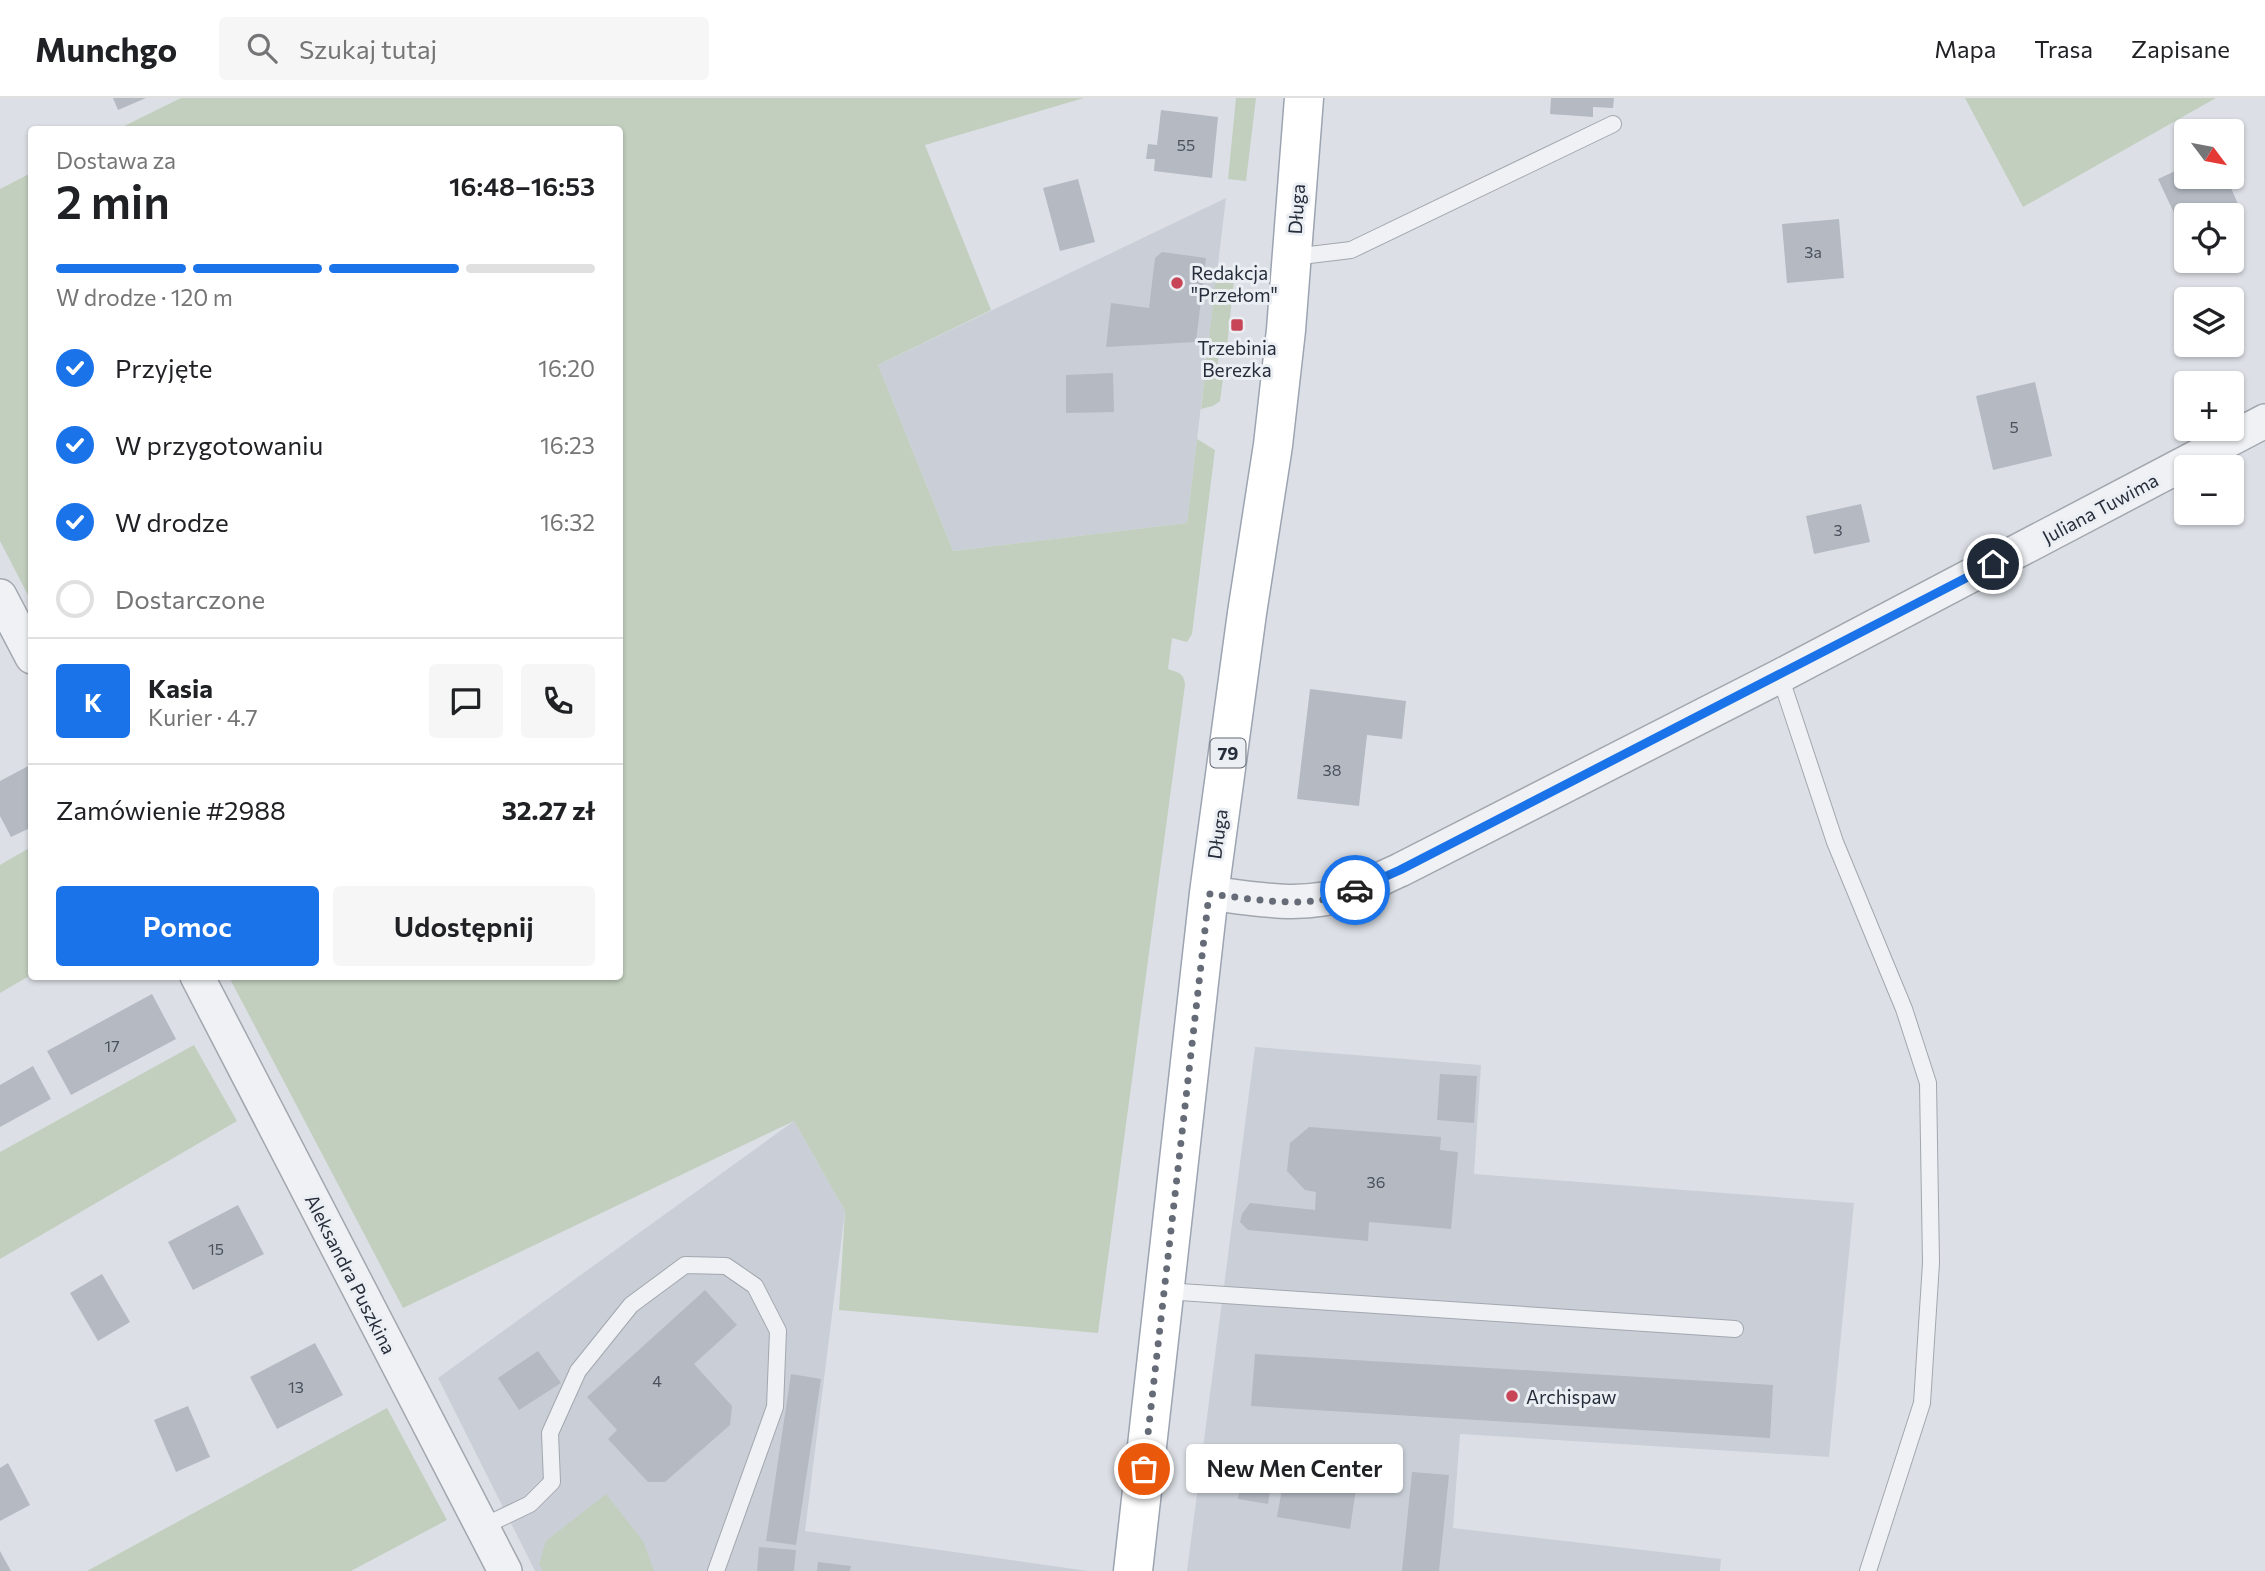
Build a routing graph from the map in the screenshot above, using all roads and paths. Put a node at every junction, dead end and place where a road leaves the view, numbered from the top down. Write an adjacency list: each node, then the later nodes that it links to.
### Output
1 (1304, 98): 3 (main road, Długa / 79)
2 (1613, 124): 3 (lane)
3 (1293, 257): 8 (main road, Długa / 79)
4 (2265, 421): 7 (street, Juliana Tuwima)
5 (0, 596): 6 (street)
6 (28, 649)
7 (1780, 676): 8 (street, Juliana Tuwima); 16 (lane)
8 (1209, 894): 10 (main road, Długa / 79)
9 (199, 980): 12 (street, Aleksandra Puszkina)
10 (1165, 1291): 11 (lane); 15 (main road, Długa / 79)
11 (1735, 1329)
12 (482, 1527): 13 (street, Aleksandra Puszkina); 14 (lane)
13 (505, 1571)
14 (716, 1571)
15 (1133, 1571)
16 (1868, 1571)

